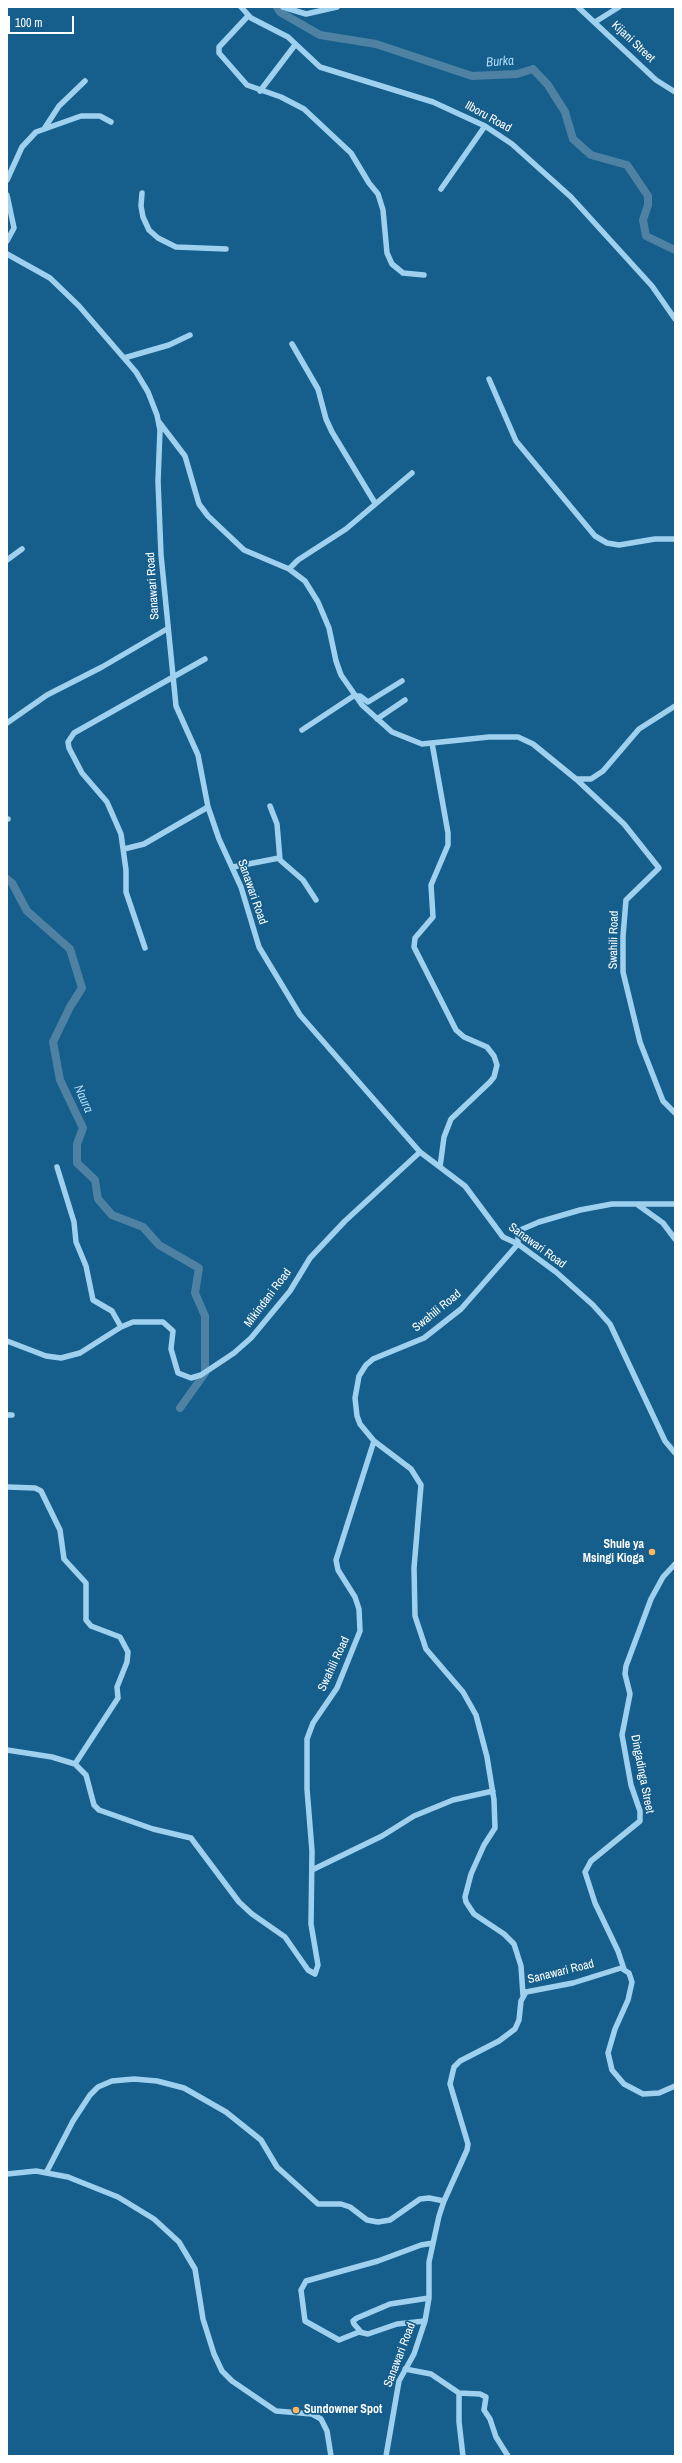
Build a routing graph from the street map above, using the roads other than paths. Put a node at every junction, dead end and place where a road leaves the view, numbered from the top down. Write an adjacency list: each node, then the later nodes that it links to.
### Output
1 (241, 7): 6 (street, Ilboru Road)
2 (283, 7): 3 (street)
3 (337, 7)
4 (578, 7): 7 (street, Kijani Street)
5 (618, 7): 7 (street)
6 (248, 16): 8 (street, Ilboru Road); 10 (street)
7 (595, 22): 11 (street, Kijani Street)
8 (295, 45): 10 (street); 13 (street, Ilboru Road)
9 (85, 81): 14 (street)
10 (260, 91): 22 (street)
11 (675, 92)
12 (111, 122): 14 (street)
13 (486, 126): 16 (street); 23 (street, Ilboru Road)
14 (44, 129): 15 (street)
15 (7, 180)
16 (441, 189)
17 (142, 193): 20 (street)
18 (7, 195): 19 (street)
19 (7, 241)
20 (226, 249)
21 (7, 254): 26 (street, Sanawari Road)
22 (424, 275)
23 (675, 319)
24 (190, 335): 26 (street)
25 (292, 344): 30 (street)
26 (124, 358): 28 (street, Sanawari Road)
27 (489, 379): 31 (street)
28 (159, 422): 34 (street); 35 (street, Sanawari Road)
29 (412, 473): 30 (street)
30 (375, 503): 34 (street)
31 (675, 540)
32 (22, 549): 33 (street)
33 (7, 560)
34 (289, 569): 39 (street)
35 (167, 629): 37 (street, Sanawari Road); 43 (street)
36 (205, 659): 37 (street)
37 (172, 675): 48 (street, Sanawari Road); 49 (street)
38 (402, 681): 39 (street)
39 (356, 696): 42 (street); 44 (street)
40 (405, 700): 42 (street)
41 (675, 706): 46 (street)
42 (377, 718): 45 (street)
43 (7, 723)
44 (302, 730)
45 (432, 743): 46 (street); 56 (street)
46 (576, 779): 54 (street, Swahili Road)
47 (270, 806): 50 (street)
48 (208, 807): 49 (street); 51 (street, Sanawari Road)
49 (124, 849): 53 (street)
50 (279, 858): 51 (street); 52 (street)
51 (233, 867): 55 (street, Sanawari Road)
52 (316, 900)
53 (145, 948)
54 (675, 1112)
55 (420, 1152): 56 (street, Sanawari Road); 62 (street, Mikindani Road)
56 (440, 1166): 61 (street, Sanawari Road)
57 (57, 1167): 62 (street)
58 (675, 1204): 59 (street, Swahili Road)
59 (638, 1205): 60 (street); 61 (street, Swahili Road)
60 (675, 1239)
61 (518, 1244): 64 (street, Swahili Road); 65 (street, Sanawari Road)
62 (121, 1327): 63 (street, Mikindani Road)
63 (7, 1342)
64 (374, 1441): 70 (street); 71 (street, Swahili Road)
65 (675, 1453)
66 (7, 1487): 69 (street)
67 (675, 1564): 72 (street, Dingadinga Street)
68 (7, 1750): 69 (street)
69 (75, 1764): 71 (street, Swahili Road)
70 (493, 1791): 71 (street); 73 (street)
71 (312, 1870)
72 (624, 1969): 73 (street, Sanawari Road); 74 (street)
73 (524, 1995): 77 (street, Sanawari Road)
74 (675, 2086)
75 (46, 2173): 76 (street); 77 (street); 84 (street)
76 (7, 2174)
77 (444, 2201): 78 (street, Sanawari Road)
78 (433, 2243): 79 (street, Sanawari Road); 81 (street)
79 (429, 2298): 80 (street, Sanawari Road); 81 (street)
80 (425, 2321): 81 (street); 82 (street, Sanawari Road)
81 (361, 2332)
82 (406, 2369): 83 (street); 85 (street, Sanawari Road)
83 (459, 2393): 86 (street); 87 (street)
84 (331, 2456)
85 (386, 2456)
86 (463, 2456)
87 (508, 2456)

